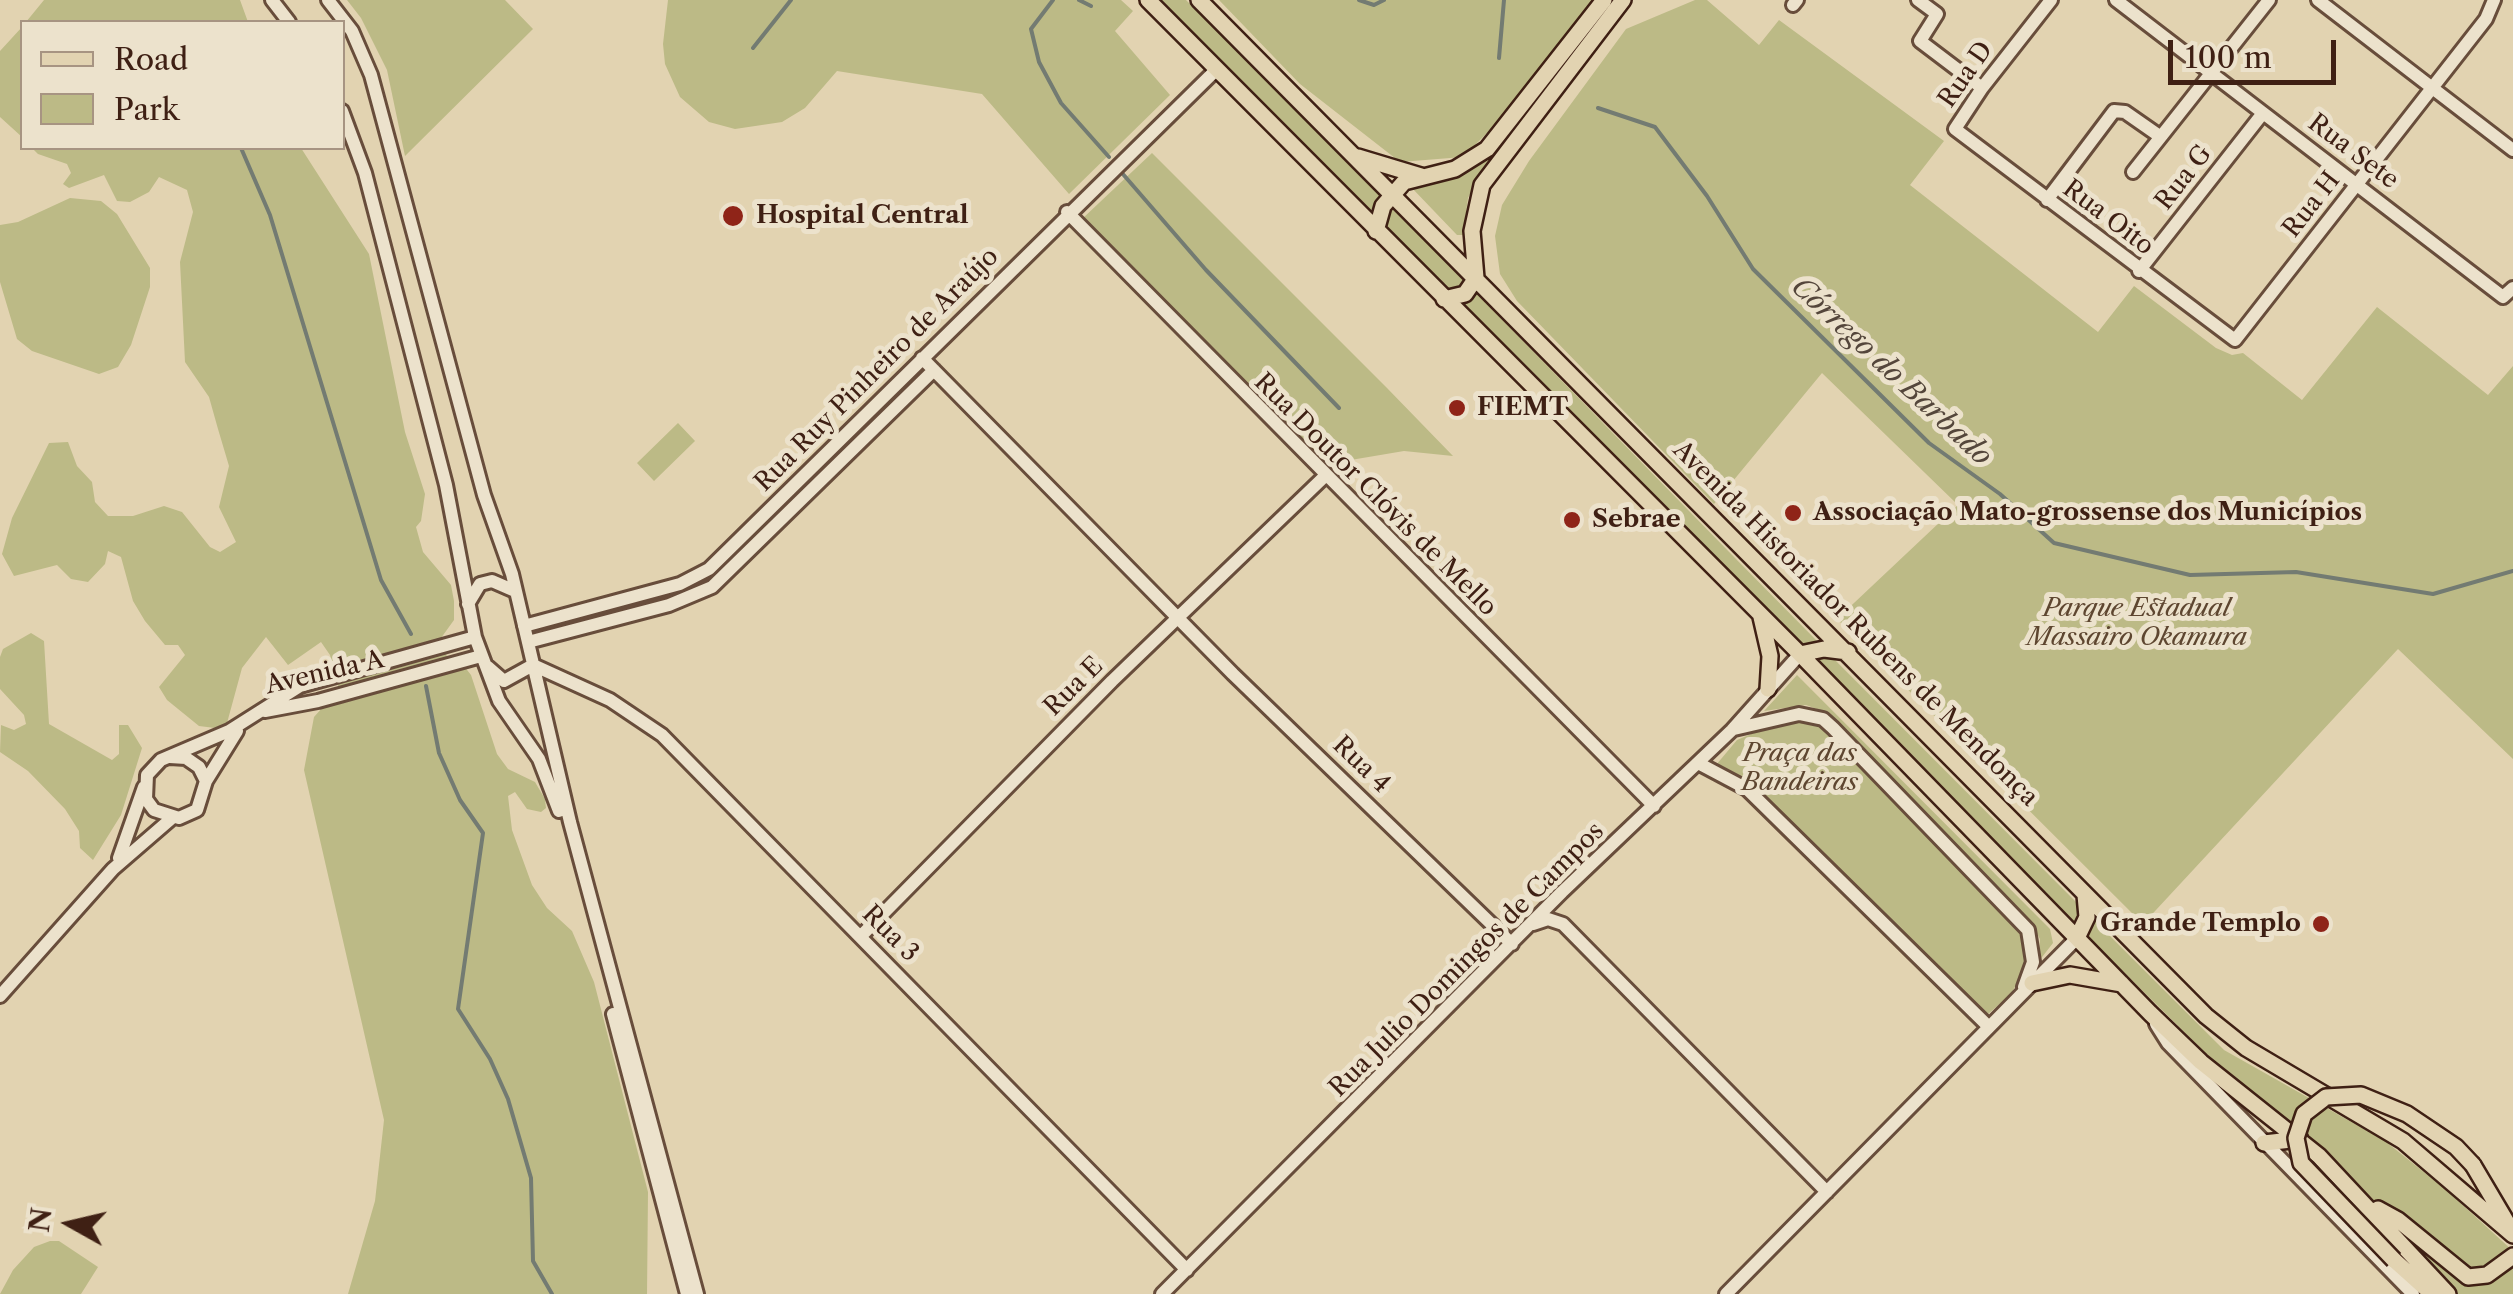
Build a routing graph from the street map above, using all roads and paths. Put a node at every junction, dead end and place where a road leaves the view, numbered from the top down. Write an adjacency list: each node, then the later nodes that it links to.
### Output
1 (272, 0): 14 (street)
2 (328, 0): 13 (street)
3 (1148, 0): 17 (main road)
4 (1199, 0): 26 (main road, Avenida Historiador Rubens de Mendonça)
5 (1604, 0): 16 (main road)
6 (1623, 0): 16 (main road)
7 (1918, 0): 19 (street)
8 (2051, 0): 19 (street, Rua D)
9 (2116, 0): 18 (street, Rua Sete)
10 (2270, 0): 18 (street)
11 (2318, 0): 20 (street)
12 (2494, 0): 20 (street, Rua H)
13 (337, 17)
14 (287, 20)
15 (345, 24): 42 (street)
16 (1575, 49): 28 (main road); 35 (main road)
17 (1217, 69): 32 (street, Rua Ruy Pinheiro de Araújo); 33 (main road)
18 (2211, 72): 21 (street, Rua Sete); 24 (street)
19 (1982, 88): 23 (street, Rua D)
20 (2432, 88): 25 (street); 29 (street, Rua H)
21 (2264, 113): 29 (street, Rua Sete); 34 (street, Rua G)
22 (345, 119): 43 (street)
23 (1955, 130): 31 (street, Rua Oito)
24 (2158, 136): 27 (street); 31 (street)
25 (2513, 150)
26 (1354, 155): 28 (main road); 30 (main road, Avenida Historiador Rubens de Mendonça)
27 (2134, 172)
28 (1422, 176): 30 (main road)
29 (2359, 182): 36 (street, Rua Sete); 38 (street, Rua H)
30 (1390, 194): 33 (main road); 35 (main road, Avenida Historiador Rubens de Mendonça)
31 (2047, 200): 34 (street, Rua Oito)
32 (1067, 212): 39 (street, Rua Ruy Pinheiro de Araújo); 41 (street, Rua Doutor Clóvis de Mello)
33 (1376, 231): 37 (main road)
34 (2139, 271): 38 (street, Rua Oito)
35 (1476, 278): 37 (main road); 49 (main road, Avenida Historiador Rubens de Mendonça)
36 (2513, 288)
37 (1444, 300): 44 (main road)
38 (2234, 340)
39 (922, 358): 40 (street, Rua 4); 46 (street, Rua Ruy Pinheiro de Araújo)
40 (934, 370): 45 (street, Rua 4); 48 (street, Rua Ruy Pinheiro de Araújo)
41 (1324, 477): 45 (street, Rua E); 62 (street, Rua Doutor Clóvis de Mello)
42 (515, 591): 43 (street); 46 (street)
43 (468, 606): 47 (street)
44 (1759, 614): 50 (main road); 55 (main road)
45 (1178, 617): 69 (street, Rua E); 71 (street, Rua 4)
46 (524, 626): 48 (street)
47 (475, 636): 51 (street); 56 (street, Avenida A)
48 (528, 642): 53 (street)
49 (1848, 652): 50 (main road); 66 (main road, Avenida Historiador Rubens de Mendonça)
50 (1800, 654): 55 (street, Rua Julio Domingos de Campos); 70 (main road)
51 (482, 658): 52 (street, Avenida A); 53 (street); 54 (street)
52 (453, 664): 54 (street); 56 (street, Avenida A)
53 (533, 665): 69 (street, Rua 3); 87 (street)
54 (491, 683): 86 (street)
55 (1768, 689): 57 (street, Rua Julio Domingos de Campos)
56 (257, 712): 58 (street); 60 (street)
57 (1732, 730): 59 (street, Rua Julio Domingos de Campos); 73 (street)
58 (170, 757): 60 (street); 61 (street)
59 (1698, 763): 62 (street, Rua Julio Domingos de Campos); 76 (street)
60 (206, 781): 63 (street)
61 (144, 785): 63 (street); 64 (street)
62 (1654, 806): 65 (street, Rua Julio Domingos de Campos)
63 (172, 818): 64 (street)
64 (113, 869): 74 (street)
65 (1562, 892): 67 (street); 68 (street, Rua Julio Domingos de Campos)
66 (2085, 895): 70 (main road); 83 (main road, Avenida Historiador Rubens de Mendonça)
67 (1563, 924): 68 (street); 79 (street)
68 (1530, 925): 71 (street, Rua Julio Domingos de Campos)
69 (861, 936): 85 (street, Rua 3)
70 (2077, 938): 72 (main road); 73 (street)
71 (1512, 944): 85 (street, Rua Julio Domingos de Campos)
72 (2122, 984): 73 (main road); 75 (main road)
73 (2027, 988): 76 (street)
74 (0, 996)
75 (2150, 1013): 77 (main road); 78 (street)
76 (1989, 1027): 79 (street)
77 (2300, 1139): 78 (main road); 81 (main road)
78 (2264, 1143): 90 (street)
79 (1827, 1192): 89 (street)
80 (2495, 1198): 82 (main road); 83 (main road); 91 (main road, bridge)
81 (2366, 1203): 84 (main road); 92 (main road)
82 (2513, 1211)
83 (2513, 1235)
84 (2513, 1256)
85 (1187, 1270): 88 (street, Rua Julio Domingos de Campos)
86 (686, 1294)
87 (697, 1294)
88 (1162, 1294)
89 (1727, 1294)
90 (2414, 1294)
91 (2428, 1294)
92 (2448, 1294)

